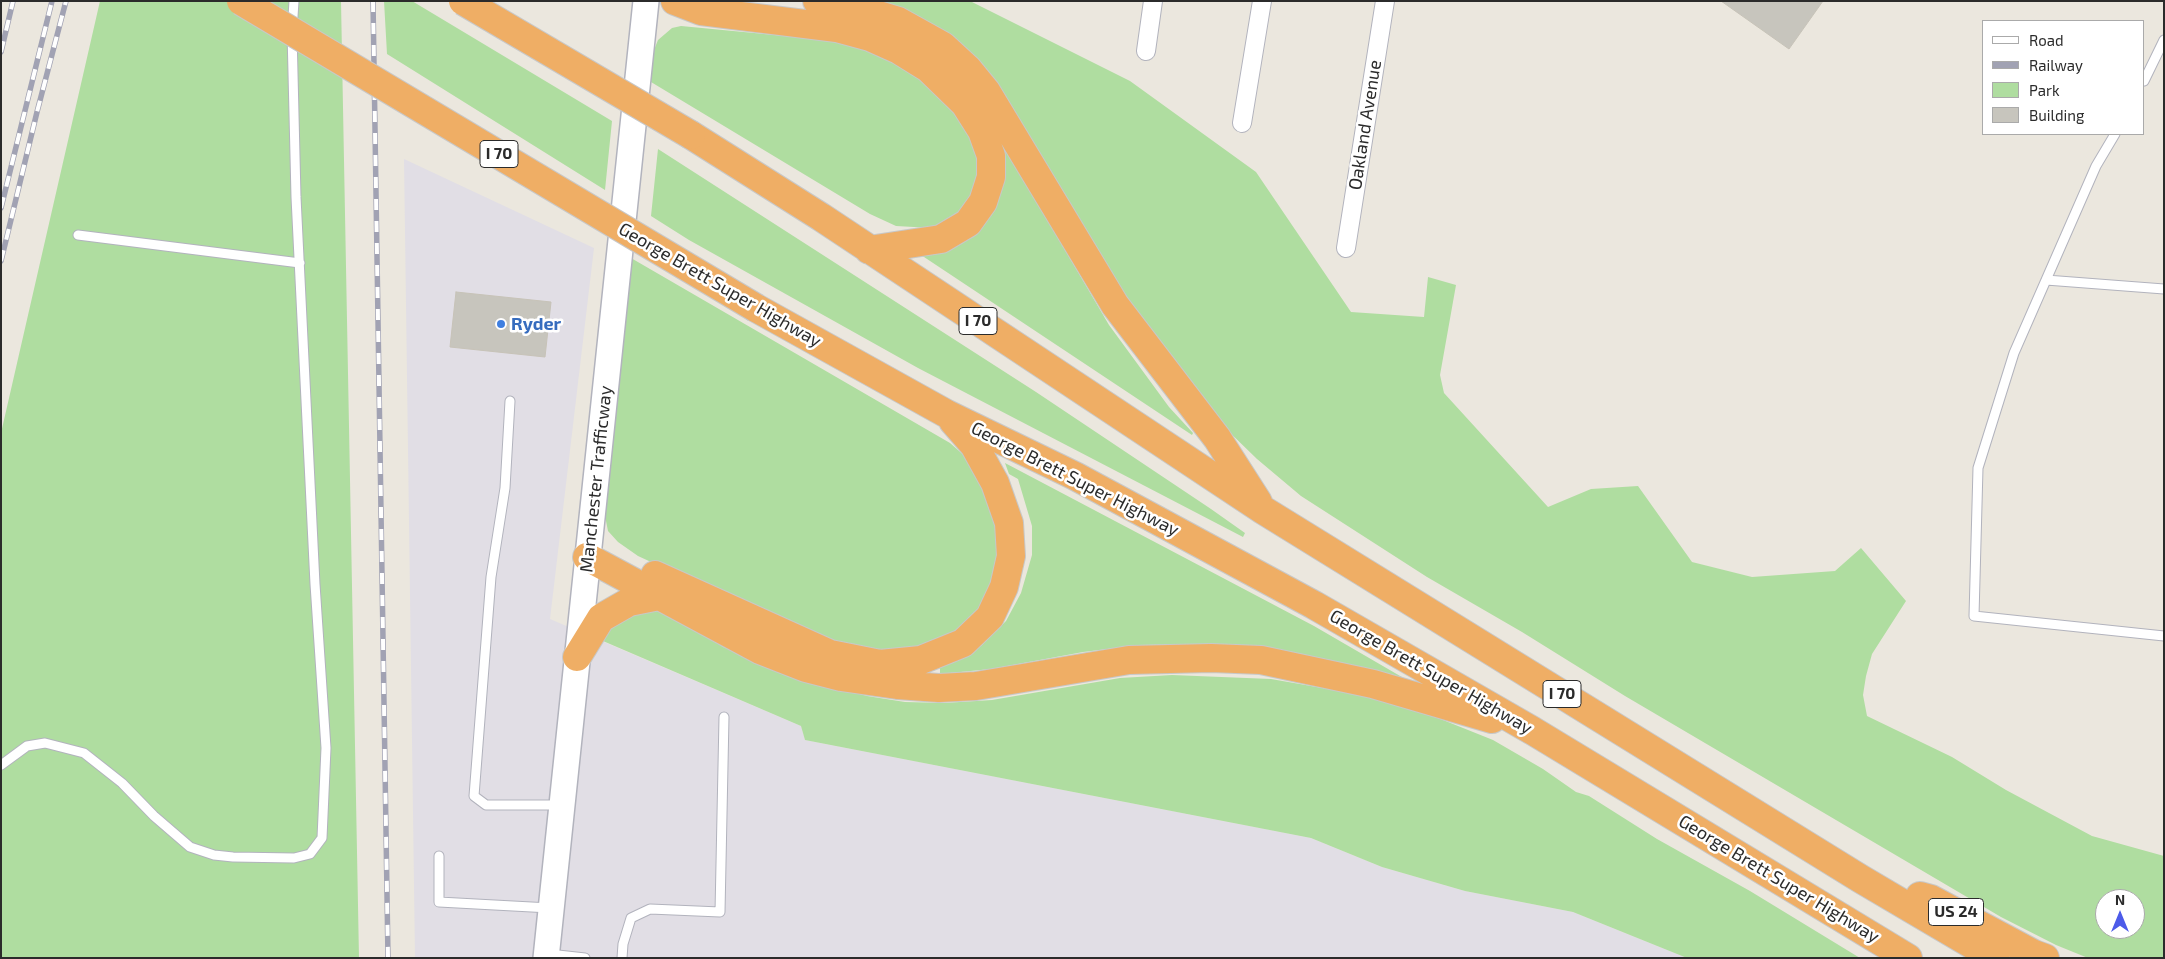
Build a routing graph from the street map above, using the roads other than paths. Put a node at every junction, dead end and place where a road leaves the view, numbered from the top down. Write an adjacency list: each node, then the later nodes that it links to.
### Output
1 (241, 1): 22 (highway, George Brett Super Highway / I 70, bridge)
2 (294, 1): 18 (lane)
3 (463, 1): 17 (highway, I 70, bridge)
4 (646, 1): 24 (main road, Manchester Trafficway)
5 (675, 1): 17 (highway)
6 (817, 1): 23 (highway)
7 (1153, 1): 11 (street)
8 (1262, 1): 13 (street)
9 (1385, 1): 16 (street, Oakland Avenue)
10 (2164, 40): 12 (lane)
11 (1146, 50)
12 (2145, 79)
13 (1242, 123)
14 (2114, 135): 19 (lane)
15 (78, 235): 18 (lane)
16 (1346, 248)
17 (868, 250): 23 (highway, I 70)
18 (300, 263): 30 (lane)
19 (2046, 280): 20 (lane); 26 (lane)
20 (2164, 289)
21 (510, 401): 31 (lane)
22 (947, 414): 24 (highway); 29 (highway, George Brett Super Highway / I 70)
23 (1263, 510): 33 (highway, I 70)
24 (587, 557): 25 (highway); 27 (main road, Manchester Trafficway)
25 (659, 596): 27 (highway); 29 (highway)
26 (2164, 636)
27 (577, 657): 31 (main road, Manchester Trafficway)
28 (724, 717): 37 (lane)
29 (1533, 731): 38 (highway, George Brett Super Highway / I 70)
30 (1, 765)
31 (562, 805): 34 (main road, Manchester Trafficway)
32 (439, 856): 34 (lane)
33 (1861, 879): 39 (highway, I 70); 40 (highway, US 24)
34 (550, 908): 35 (main road, Manchester Trafficway)
35 (546, 956): 36 (lane)
36 (585, 958)
37 (622, 958)
38 (1908, 958)
39 (1995, 958)
40 (2045, 958)

